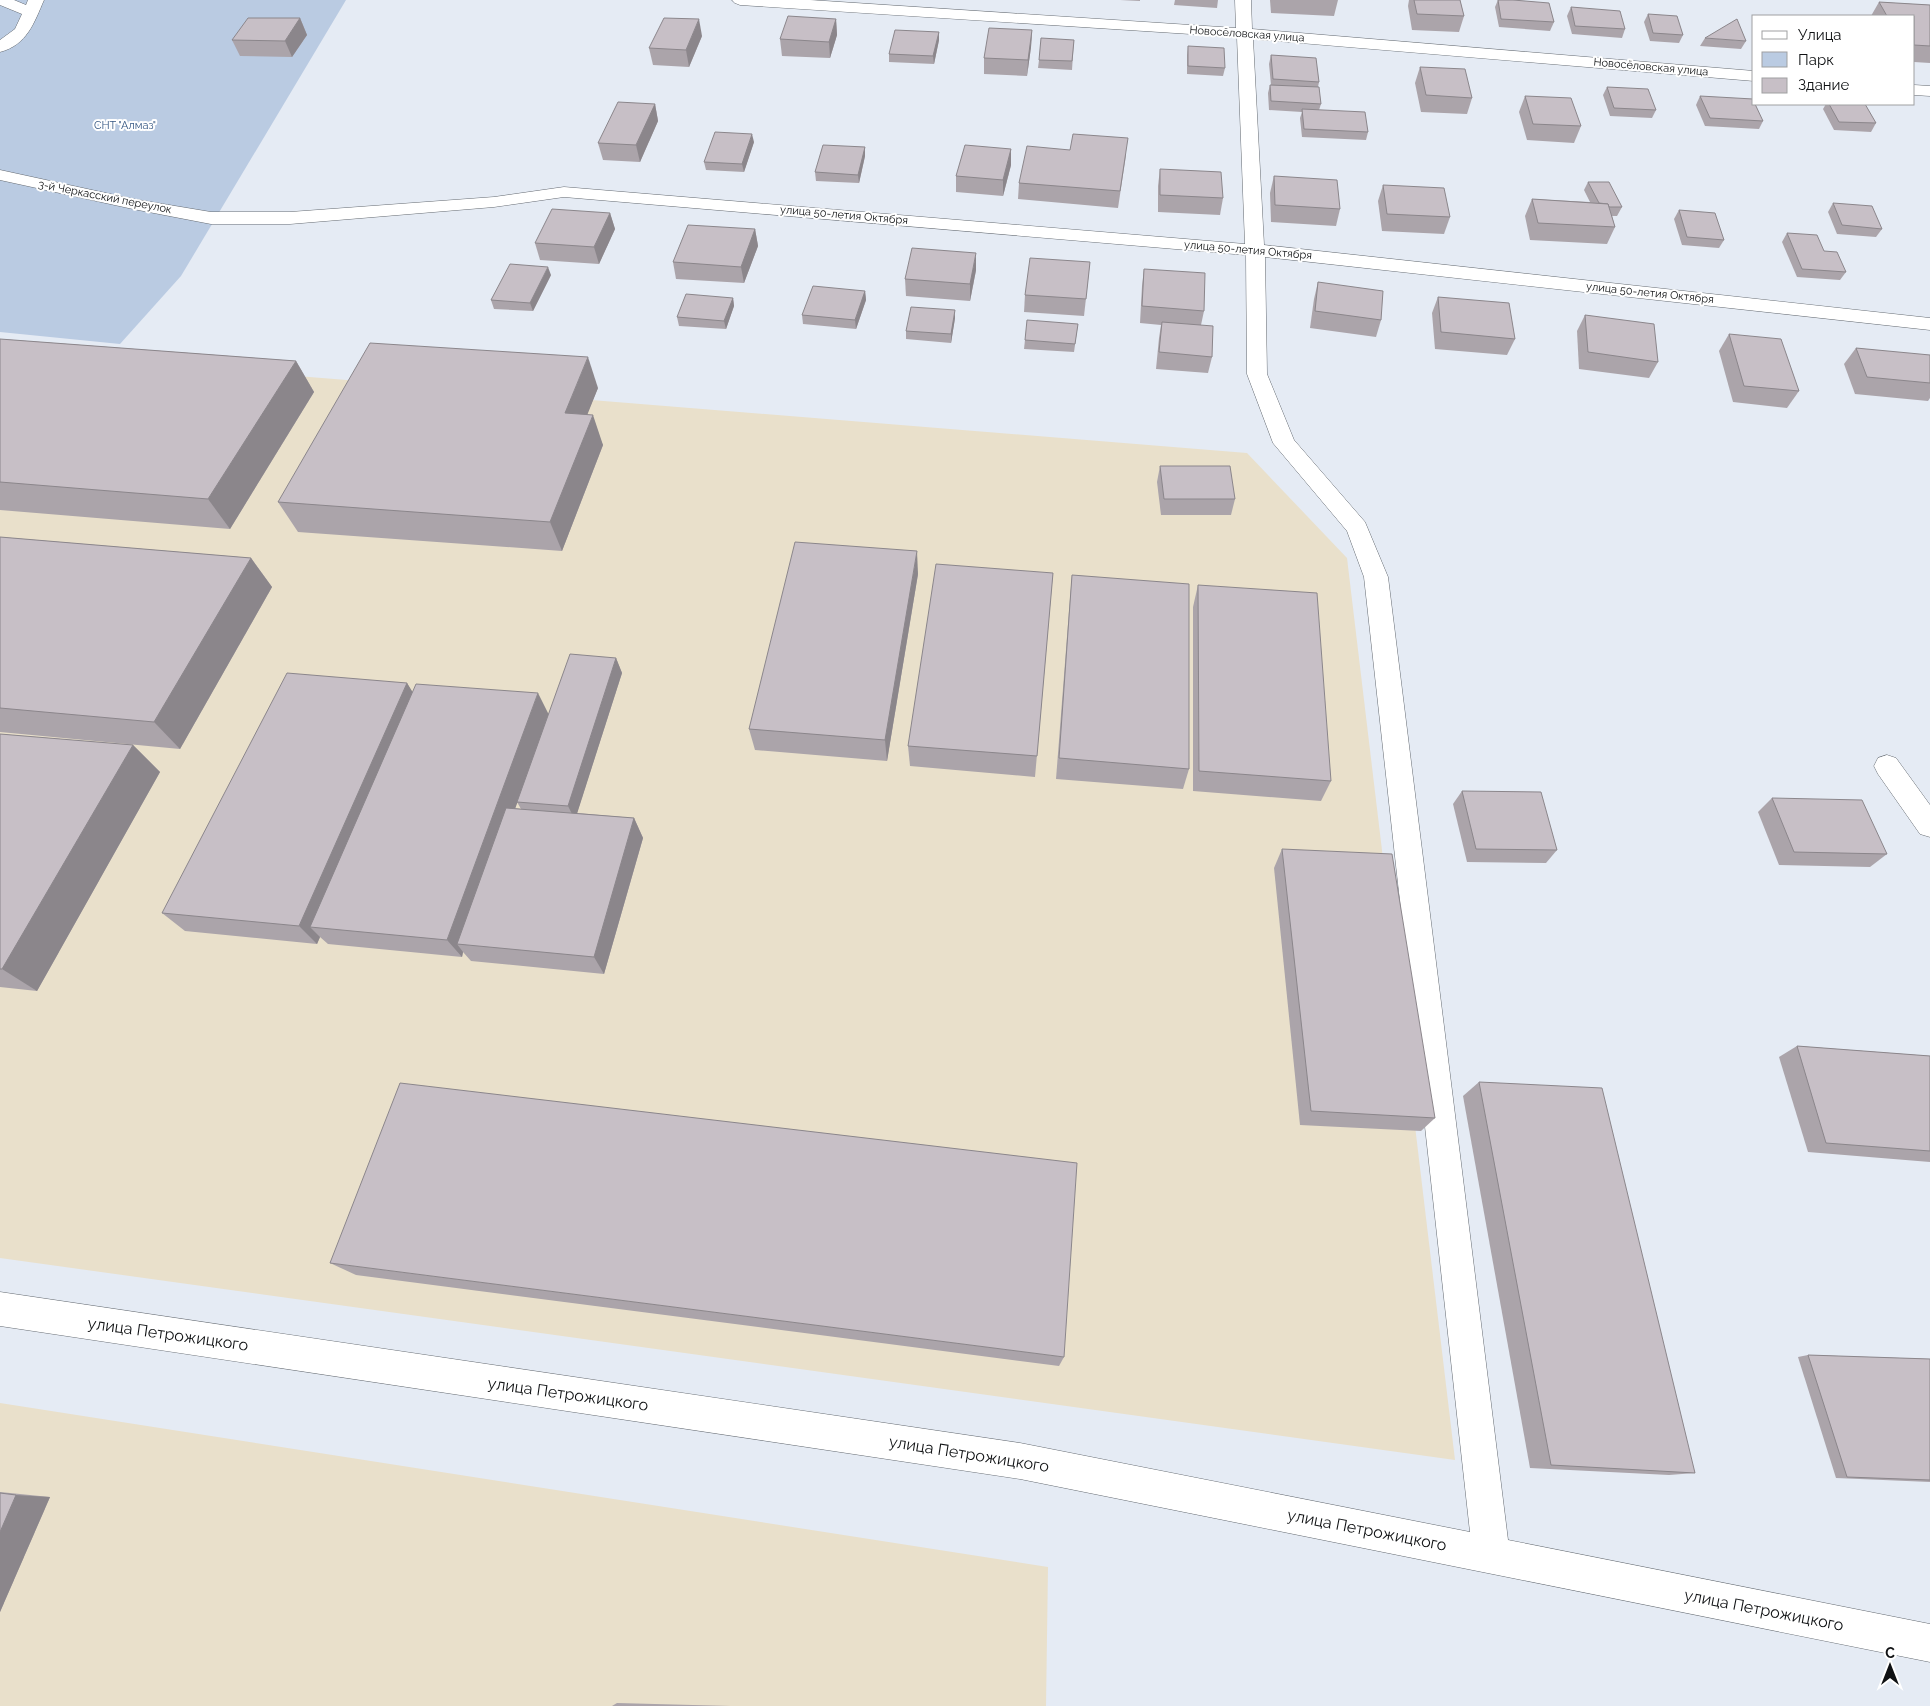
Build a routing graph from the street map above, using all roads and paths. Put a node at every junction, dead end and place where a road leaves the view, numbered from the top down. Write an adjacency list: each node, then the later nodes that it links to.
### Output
1 (0, 0): 4 (street)
2 (740, 0): 5 (street, Новосёловская улица)
3 (1242, 0): 5 (street)
4 (33, 6): 6 (street)
5 (1245, 34): 7 (street, Новосёловская улица); 12 (street)
6 (0, 47)
7 (1752, 76)
8 (1915, 90): 9 (street)
9 (1930, 91)
10 (0, 175): 11 (street, 3-й Черкасский переулок)
11 (564, 192): 12 (street, улица 50-летия Октября)
12 (1255, 250): 13 (street, улица 50-летия Октября); 17 (street)
13 (1930, 324)
14 (1887, 766): 15 (street)
15 (1930, 826)
16 (0, 1309): 17 (street, улица Петрожицкого)
17 (1491, 1555): 18 (street, улица Петрожицкого)
18 (1930, 1643)

